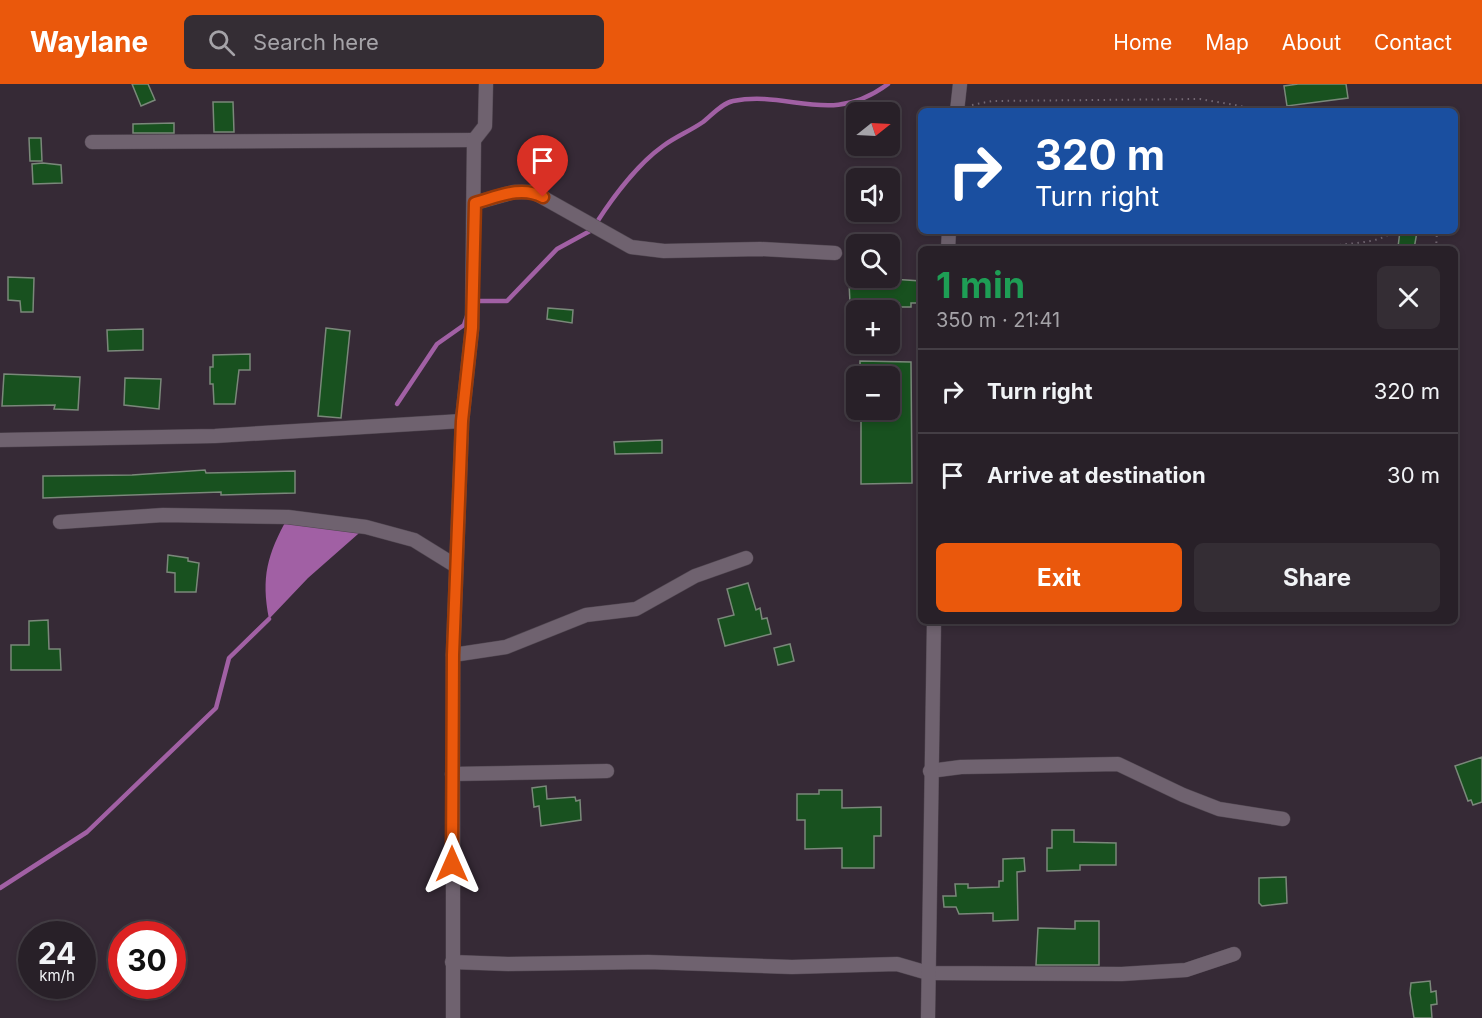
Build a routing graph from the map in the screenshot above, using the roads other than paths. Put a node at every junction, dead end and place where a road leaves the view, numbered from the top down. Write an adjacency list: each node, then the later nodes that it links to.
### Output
1 (486, 84): 4 (street)
2 (960, 84): 3 (street)
3 (957, 108)
4 (474, 141): 5 (street); 6 (street)
5 (92, 142)
6 (475, 203): 7 (street); 8 (street)
7 (835, 253)
8 (462, 421): 9 (street); 12 (street)
9 (0, 440)
10 (60, 522): 12 (street)
11 (746, 558): 14 (street)
12 (456, 566): 14 (street)
13 (934, 624): 16 (street)
14 (453, 655): 17 (street)
15 (607, 771): 17 (street)
16 (930, 771): 18 (street); 21 (street)
17 (452, 774): 20 (street)
18 (1283, 819)
19 (1234, 954): 21 (street)
20 (452, 962): 21 (street); 22 (street)
21 (928, 973): 23 (street)
22 (453, 1018)
23 (928, 1018)

